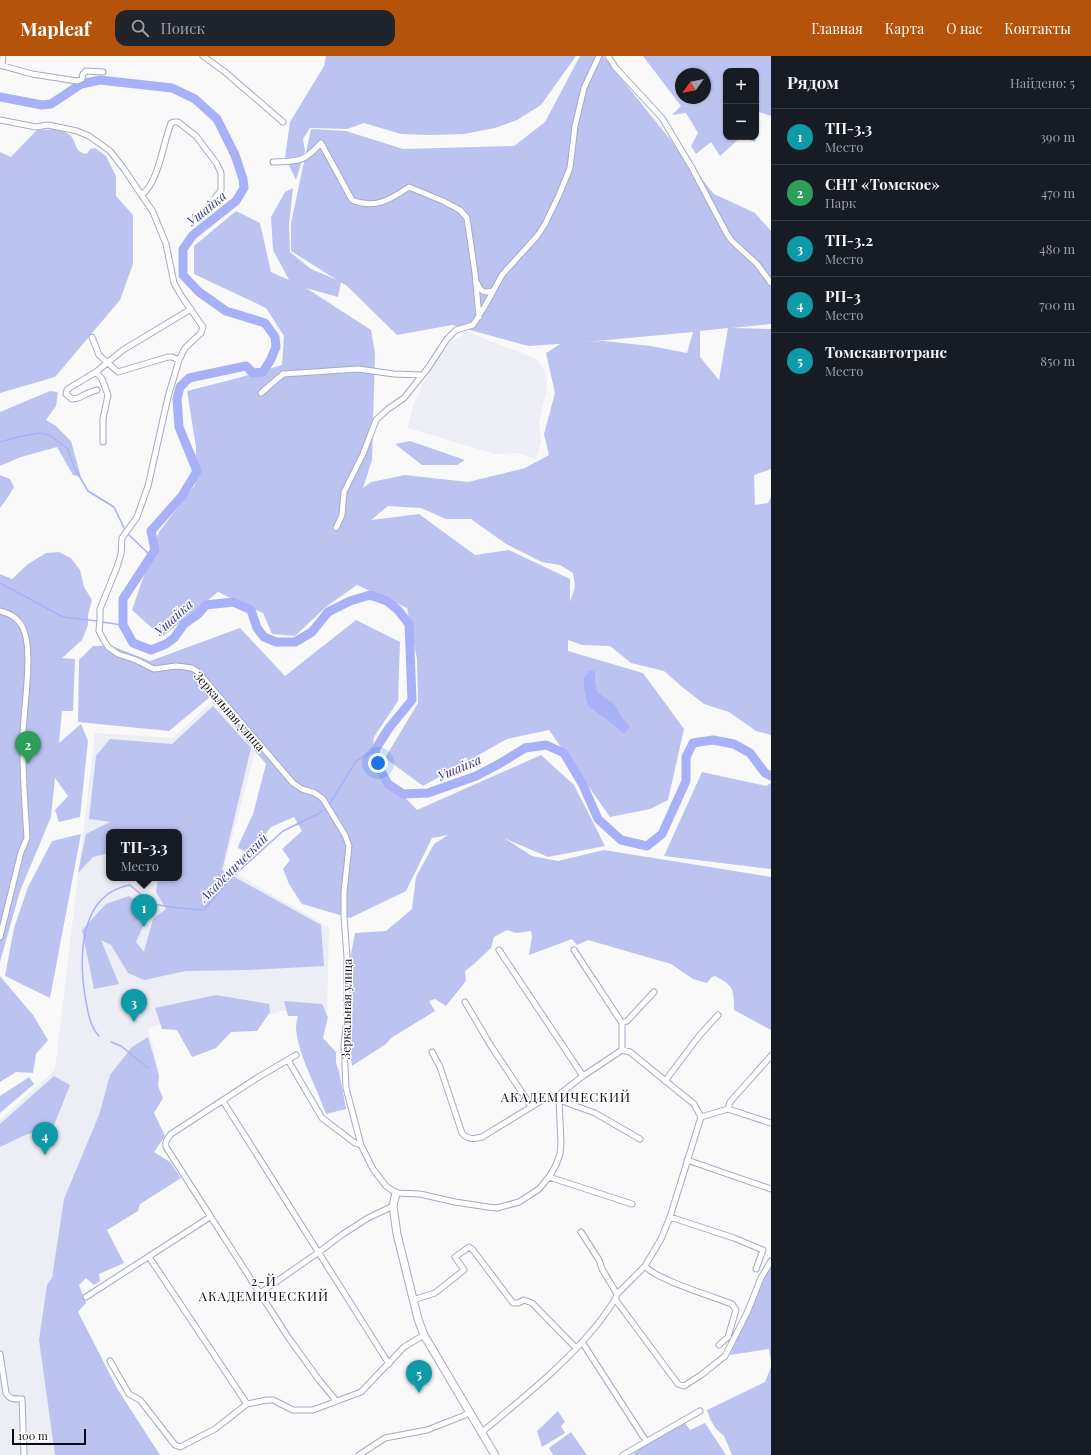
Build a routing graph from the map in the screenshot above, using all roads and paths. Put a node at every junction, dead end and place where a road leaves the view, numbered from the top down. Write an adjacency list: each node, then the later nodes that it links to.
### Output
1 (3, 56): 5 (street)
2 (203, 56): 8 (street)
3 (599, 56): 14 (street)
4 (608, 56): 13 (street)
5 (1, 66): 6 (street)
6 (103, 72)
7 (0, 120): 10 (street, Зеркальная улица)
8 (283, 122)
9 (272, 162): 12 (street)
10 (142, 194): 11 (street); 15 (street, Зеркальная улица)
11 (200, 218)
12 (476, 282): 14 (street); 16 (street)
13 (771, 283)
14 (493, 290): 16 (street)
15 (191, 309): 18 (street, Зеркальная улица); 19 (street)
16 (479, 317): 21 (street)
17 (92, 337): 19 (street)
18 (179, 360): 19 (street); 48 (street, Зеркальная улица)
19 (107, 363): 20 (street)
20 (96, 372): 22 (street); 24 (street)
21 (422, 375): 23 (street); 25 (street)
22 (97, 390)
23 (261, 393)
24 (103, 442)
25 (336, 528)
26 (0, 612): 27 (street)
27 (0, 937)
28 (500, 950): 39 (street)
29 (574, 950): 33 (street)
30 (654, 992): 33 (street)
31 (465, 1002): 43 (street)
32 (718, 1015): 40 (street)
33 (622, 1023): 34 (street)
34 (622, 1050): 39 (street); 40 (street)
35 (432, 1052): 43 (street)
36 (296, 1055): 38 (street)
37 (771, 1056): 44 (street)
38 (288, 1060): 42 (street); 48 (street)
39 (583, 1076): 41 (street)
40 (665, 1081): 45 (street)
41 (559, 1100): 43 (street); 47 (street); 50 (street)
42 (223, 1101): 55 (street); 58 (street)
43 (531, 1106)
44 (728, 1109): 45 (street); 46 (street)
45 (701, 1116): 49 (street)
46 (771, 1123)
47 (640, 1139)
48 (361, 1145): 52 (street, Зеркальная улица)
49 (687, 1160): 51 (street); 56 (street)
50 (549, 1177): 52 (street); 53 (street)
51 (771, 1189)
52 (396, 1193): 54 (street)
53 (632, 1204)
54 (392, 1206): 58 (street); 66 (street)
55 (210, 1217): 59 (street); 63 (street)
56 (670, 1217): 61 (street); 62 (street)
57 (581, 1232): 64 (street)
58 (319, 1252): 63 (street); 73 (street)
59 (149, 1257): 65 (street); 75 (street)
60 (771, 1261): 64 (street)
61 (644, 1266): 64 (street); 69 (street)
62 (756, 1269)
63 (260, 1293): 74 (street)
64 (616, 1296): 68 (street)
65 (86, 1297)
66 (413, 1300): 67 (street); 70 (street)
67 (424, 1335): 73 (street); 77 (street)
68 (582, 1342): 70 (street); 79 (street)
69 (719, 1345)
70 (576, 1348): 78 (street)
71 (0, 1354): 80 (street)
72 (110, 1361): 75 (street)
73 (389, 1364): 74 (street)
74 (335, 1401): 75 (street)
75 (247, 1404)
76 (700, 1411): 79 (street)
77 (470, 1412): 78 (street); 81 (street)
78 (482, 1432): 82 (street)
79 (646, 1441): 83 (street)
80 (24, 1455)
81 (359, 1455)
82 (495, 1455)
83 (623, 1455)

